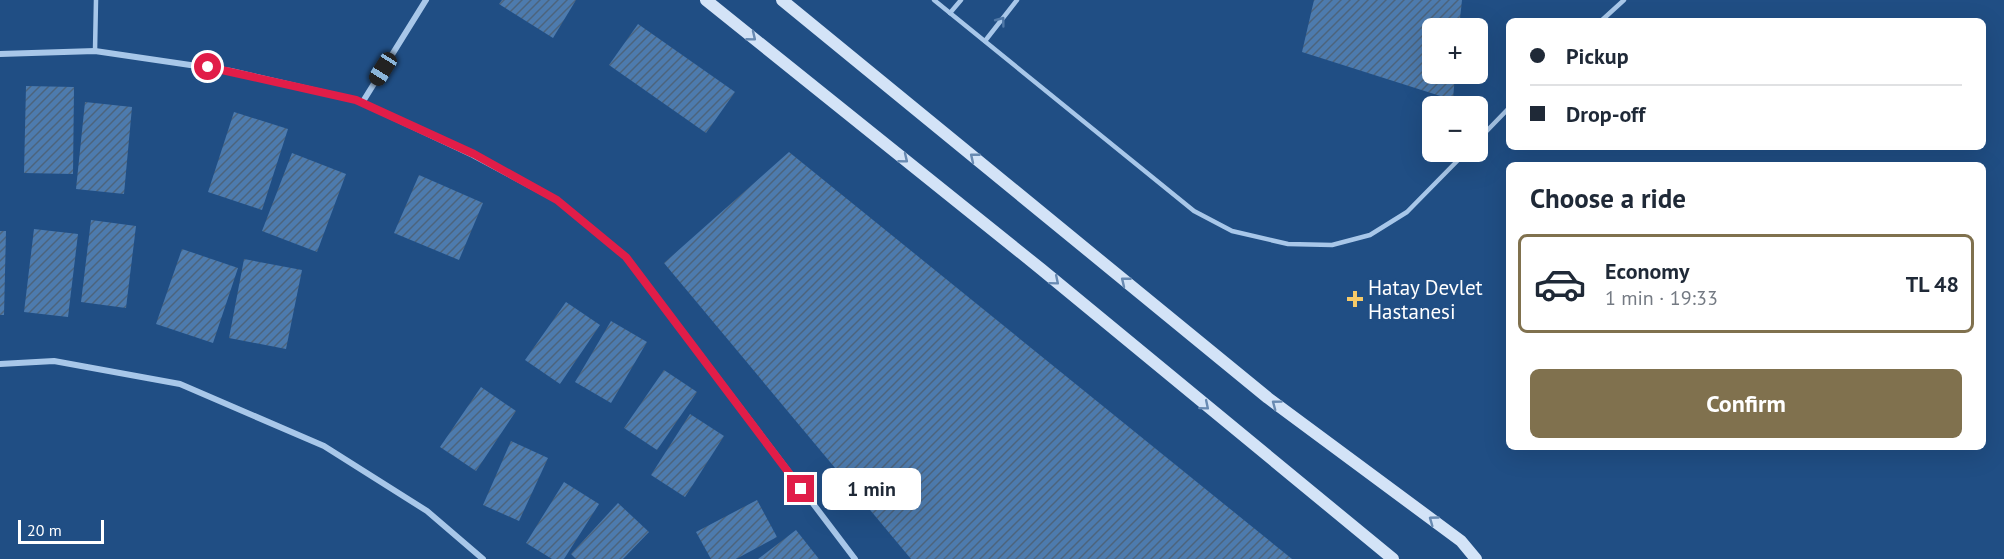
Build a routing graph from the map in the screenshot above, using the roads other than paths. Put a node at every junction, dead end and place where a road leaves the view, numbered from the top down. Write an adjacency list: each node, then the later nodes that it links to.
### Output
1 (96, 0): 12 (lane)
2 (426, 0): 14 (street)
3 (706, 0): 21 (street, one-way to 21)
4 (782, 0): 22 (street, one-way to 4)
5 (934, 0): 9 (lane)
6 (961, 0): 9 (lane)
7 (1017, 0): 11 (lane, one-way to 7)
8 (1624, 0): 10 (lane)
9 (950, 13): 11 (lane)
10 (1604, 18)
11 (986, 42): 17 (lane)
12 (95, 51): 13 (street); 14 (street)
13 (0, 54)
14 (362, 103): 20 (street)
15 (1506, 111): 16 (lane)
16 (1488, 130)
17 (1456, 162)
18 (0, 364): 19 (street)
19 (483, 559)
20 (855, 559)
21 (1393, 559)
22 (1476, 559)

